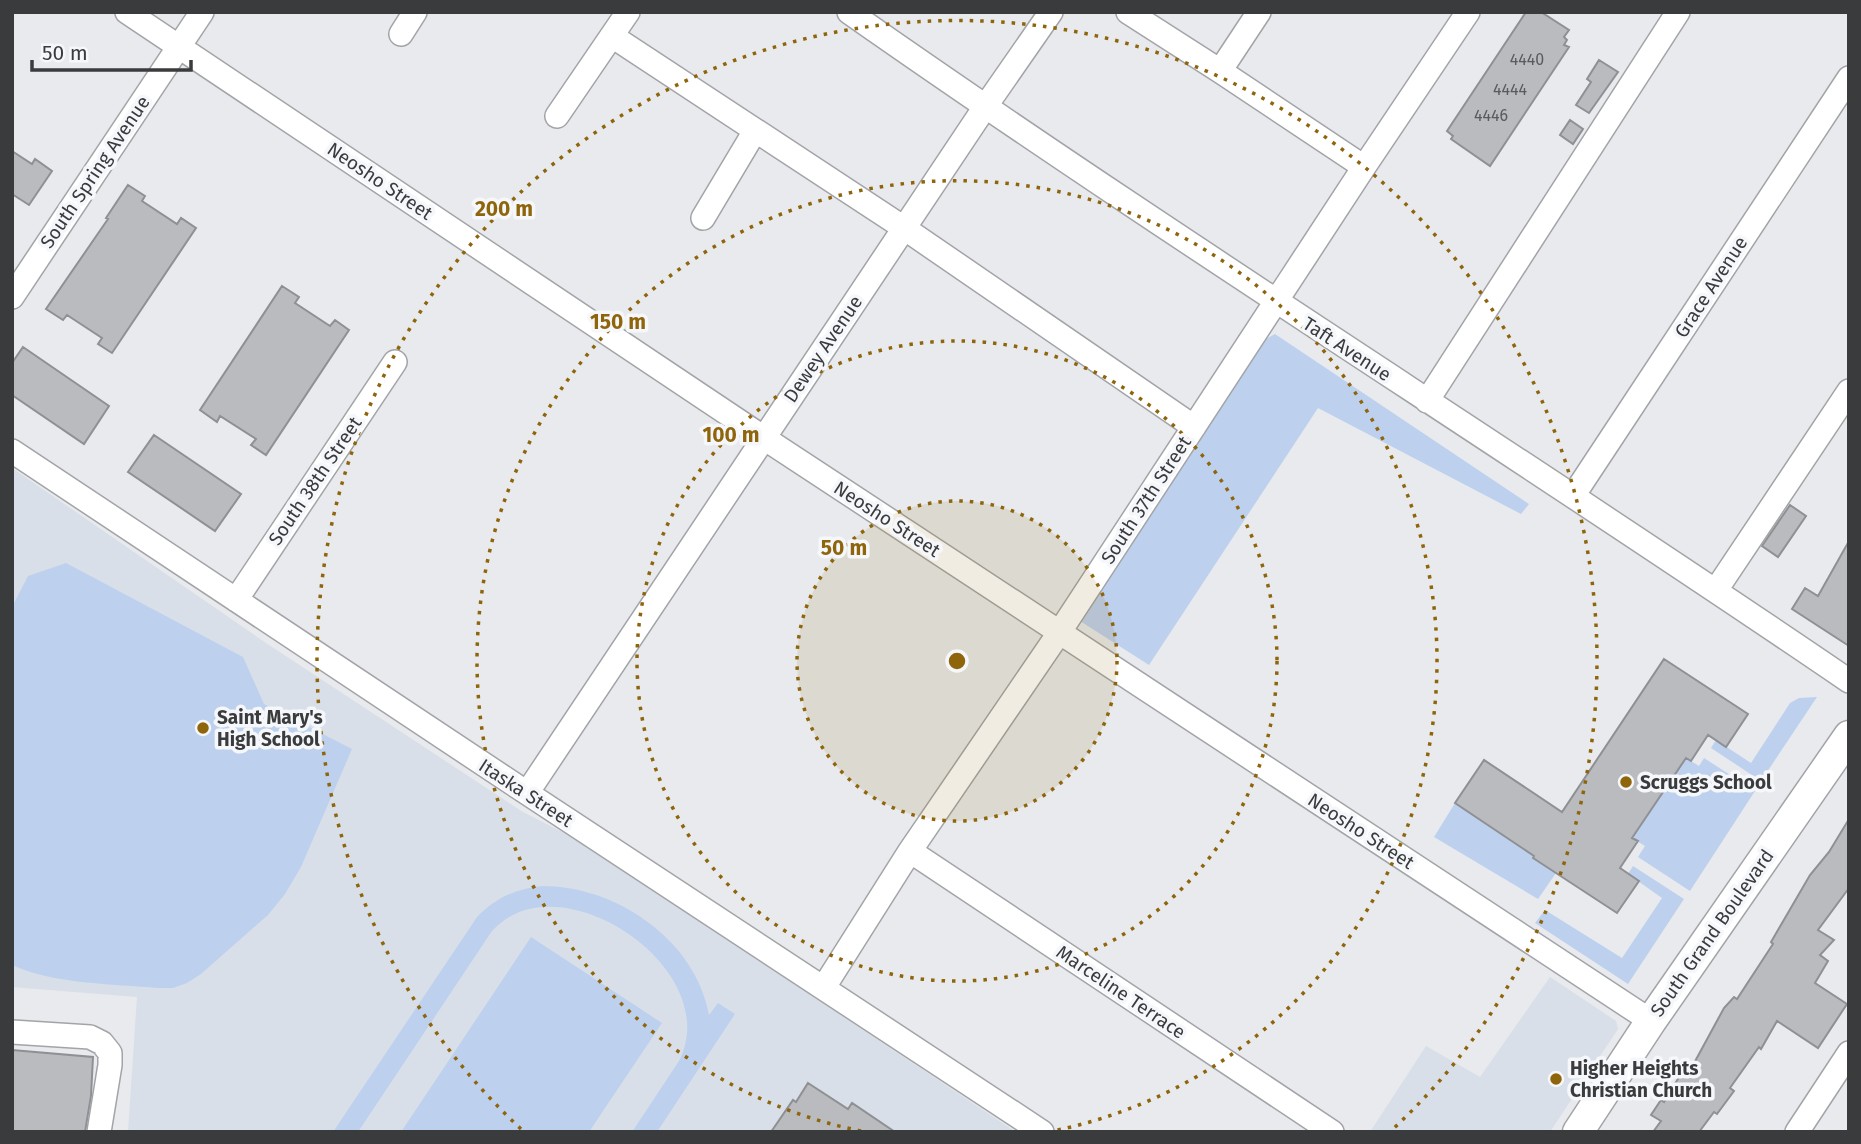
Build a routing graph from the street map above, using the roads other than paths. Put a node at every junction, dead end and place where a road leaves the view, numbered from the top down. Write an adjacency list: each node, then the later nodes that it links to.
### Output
1 (127, 12): 13 (street, Neosho Street)
2 (202, 12): 13 (street, South Spring Avenue)
3 (415, 12): 11 (street)
4 (628, 12): 12 (street)
5 (849, 12): 16 (street, Taft Avenue)
6 (1051, 12): 16 (street, Dewey Avenue)
7 (1128, 12): 14 (street)
8 (1259, 12): 14 (street)
9 (1468, 12): 19 (street, South 37th Street)
10 (1678, 12): 26 (street)
11 (401, 33)
12 (612, 36): 17 (street); 18 (street)
13 (179, 46): 22 (street, South Spring Avenue); 28 (street, Neosho Street)
14 (1220, 71): 19 (street)
15 (1849, 78): 30 (street, Grace Avenue)
16 (985, 107): 21 (street, Dewey Avenue); 23 (street, Taft Avenue)
17 (557, 116)
18 (755, 131): 20 (street); 21 (street)
19 (1364, 167): 23 (street, South 37th Street)
20 (703, 218)
21 (904, 228): 27 (street); 28 (street, Dewey Avenue)
22 (12, 297)
23 (1277, 303): 26 (street, Taft Avenue); 27 (street, South 37th Street)
24 (395, 362): 32 (street, South 38th Street)
25 (1849, 391): 31 (street)
26 (1427, 401): 30 (street, Taft Avenue)
27 (1194, 427): 33 (street, South 37th Street)
28 (764, 438): 33 (street, Neosho Street); 36 (street, Dewey Avenue)
29 (12, 451): 32 (street, Itaska Street)
30 (1573, 496): 31 (street, Taft Avenue)
31 (1716, 590): 34 (street, Taft Avenue)
32 (236, 600): 36 (street, Itaska Street)
33 (1059, 633): 37 (street, South 37th Street); 39 (street, Neosho Street)
34 (1849, 681)
35 (1849, 736): 39 (main road, South Grand Boulevard)
36 (527, 793): 38 (street, Itaska Street)
37 (911, 851): 38 (street, South 37th Street); 44 (street, Marceline Terrace)
38 (824, 987): 43 (street, Itaska Street)
39 (1651, 1021): 45 (main road, South Grand Boulevard)
40 (12, 1032): 42 (street)
41 (1849, 1052): 46 (street)
42 (99, 1132)
43 (1042, 1132)
44 (1332, 1132)
45 (1578, 1132)
46 (1797, 1132)

